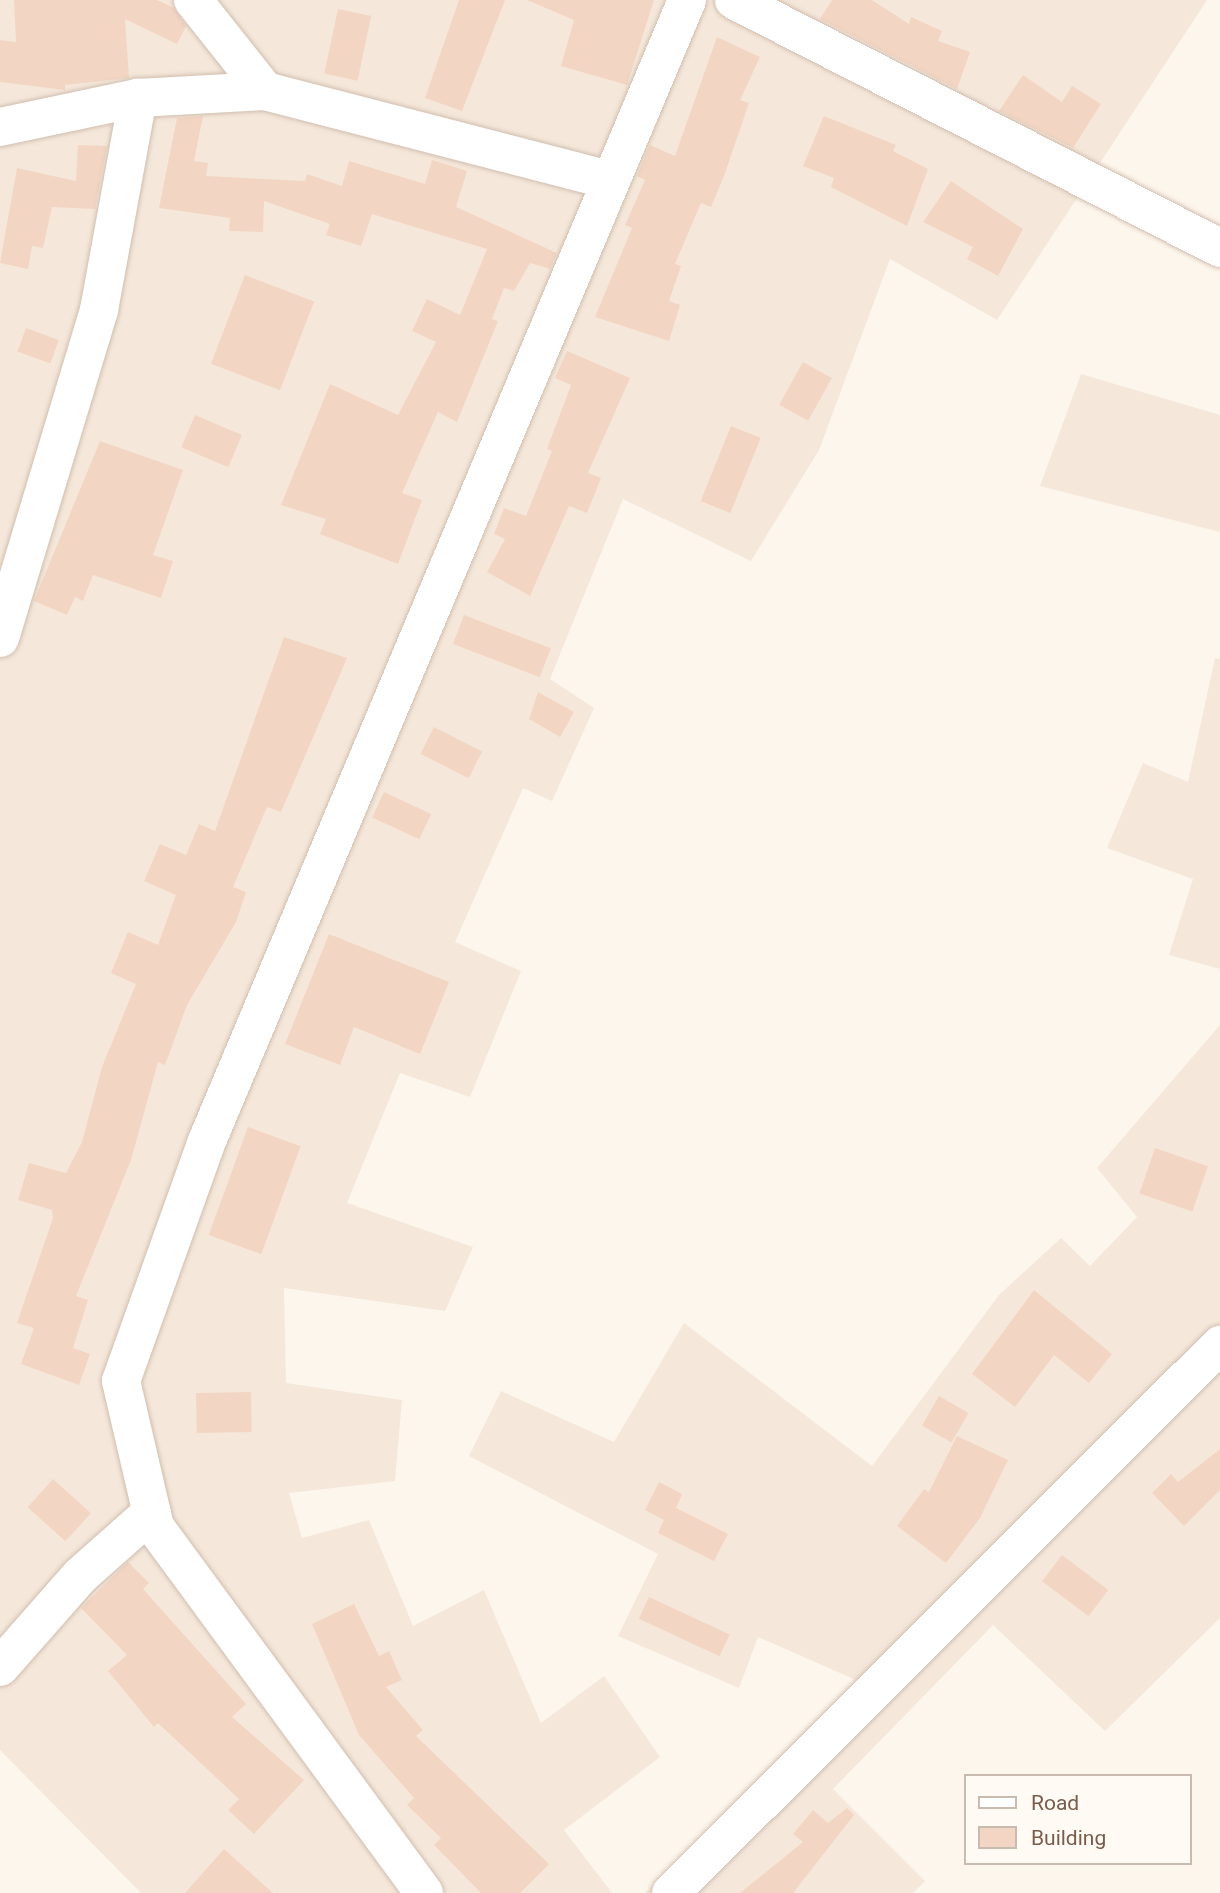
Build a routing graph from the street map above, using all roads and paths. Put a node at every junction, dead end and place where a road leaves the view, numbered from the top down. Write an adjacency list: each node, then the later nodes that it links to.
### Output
1 (193, 0): 4 (street)
2 (687, 0): 7 (street)
3 (734, 0): 8 (street)
4 (265, 91): 5 (street); 7 (street)
5 (138, 99): 6 (street); 9 (street)
6 (0, 127)
7 (608, 180): 11 (street)
8 (1220, 248)
9 (0, 638)
10 (1220, 1345): 14 (street)
11 (152, 1512): 12 (street); 13 (street)
12 (0, 1667)
13 (424, 1893)
14 (671, 1893)

